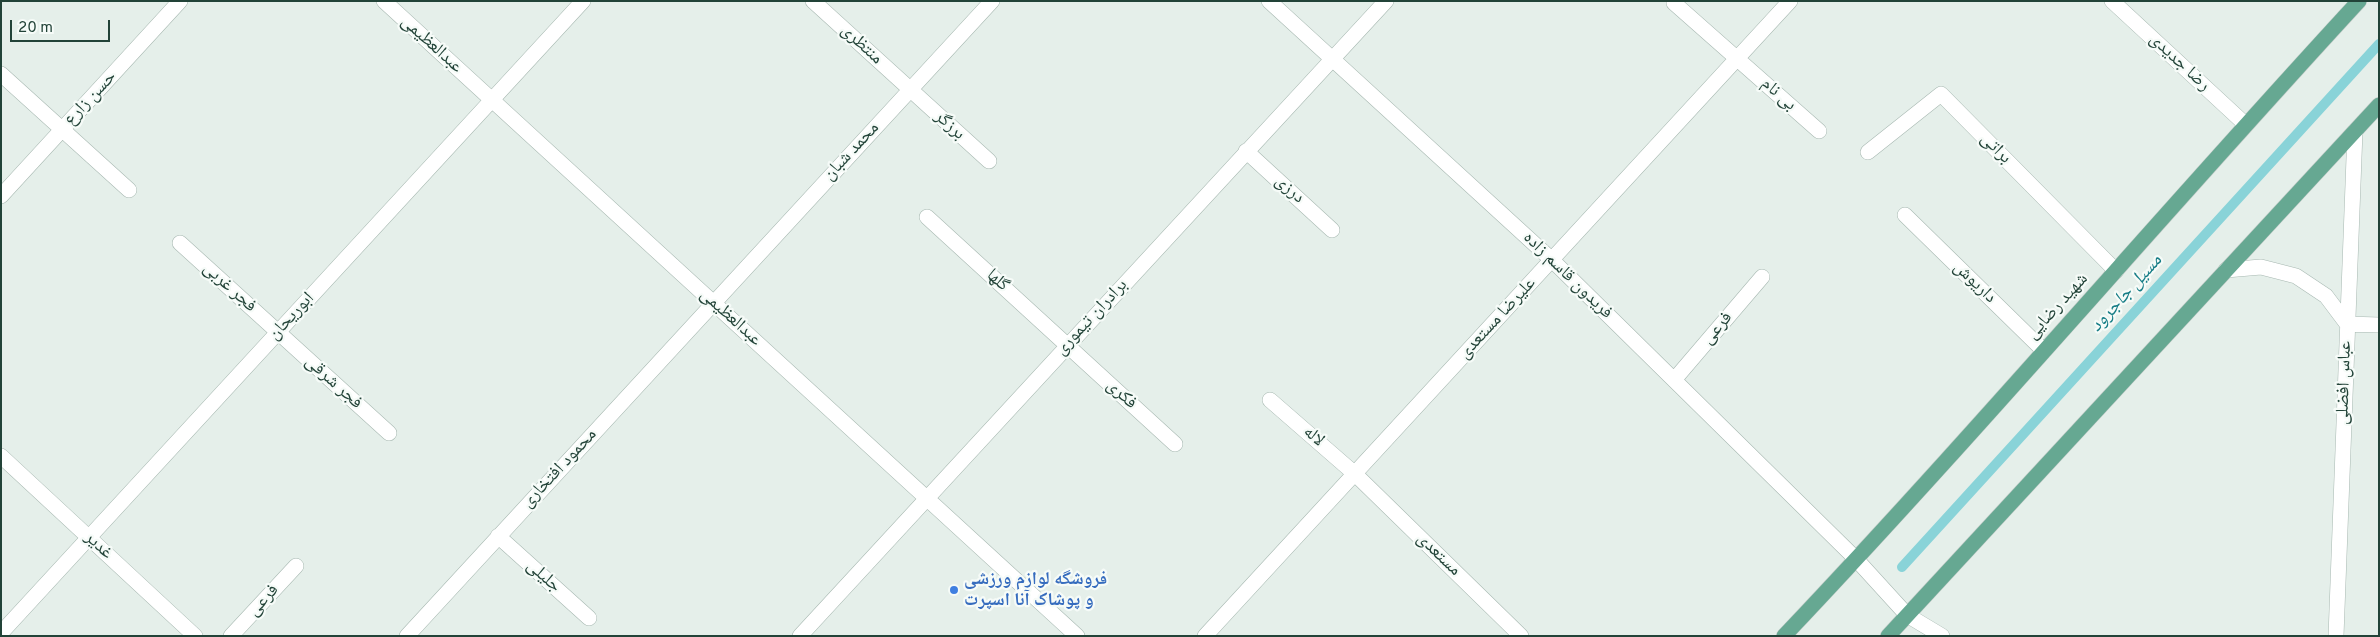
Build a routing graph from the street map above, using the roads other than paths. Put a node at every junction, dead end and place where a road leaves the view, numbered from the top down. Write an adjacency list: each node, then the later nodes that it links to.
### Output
1 (180, 1): 19 (street, حسن زارع)
2 (384, 1): 16 (street, عبدالعظیمی)
3 (583, 1): 16 (street, ابوریحان)
4 (813, 1): 15 (street, منتظری)
5 (992, 1): 15 (street, محمد شبان)
6 (1269, 1): 13 (street, فریدون قاسم زاده)
7 (1386, 1): 13 (street, برادران تیموری)
8 (1790, 1): 12 (street, علیرضا مستعدی)
9 (2112, 1): 18 (street, رضا جدیدی)
10 (2359, 1): 18 (main road, شهید رضایی)
11 (1674, 3): 12 (street)
12 (1736, 59): 21 (street, بی نام); 31 (street, علیرضا مستعدی)
13 (1333, 60): 22 (street, برادران تیموری); 31 (street, فریدون قاسم زاده)
14 (1, 74): 19 (street)
15 (909, 90): 24 (street, برزگر); 35 (street, محمد شبان)
16 (492, 100): 35 (street, عبدالعظیمی); 38 (street, ابوریحان)
17 (2379, 105): 20 (main road)
18 (2245, 124): 33 (main road, شهید رضایی)
19 (63, 129): 25 (street); 26 (street, حسن زارع)
20 (2355, 131): 32 (main road); 36 (street, عباس افضلی)
21 (1819, 132)
22 (1246, 151): 29 (street, درزی); 39 (street, برادران تیموری)
23 (1868, 152): 33 (street, براتی)
24 (988, 162)
25 (128, 190)
26 (1, 196)
27 (1905, 215): 40 (street, داریوش)
28 (927, 217): 39 (street, گلها)
29 (1332, 230)
30 (180, 243): 38 (street, فجر غربی)
31 (1552, 260): 41 (street, فریدون قاسم زاده); 46 (street, علیرضا مستعدی)
32 (2226, 270): 36 (street); 52 (main road)
33 (2116, 271): 40 (main road, شهید رضایی)
34 (1762, 277): 41 (street, فرعی)
35 (713, 303): 47 (street, عبدالعظیمی); 48 (street, محمود افتخاری)
36 (2347, 324): 37 (street); 65 (street, عباس افضلی)
37 (2379, 325)
38 (278, 333): 43 (street, فجر شرقی); 49 (street, ابوریحان)
39 (1067, 345): 44 (street, فکری); 47 (street, برادران تیموری)
40 (2044, 351): 50 (main road, شهید رضایی)
41 (1674, 380): 50 (street, فریدون قاسم زاده)
42 (1270, 400): 46 (street, لاله)
43 (389, 434)
44 (1175, 444)
45 (1, 456): 49 (street, غدیر)
46 (1355, 474): 60 (street, علیرضا مستعدی); 61 (street, مستعدی)
47 (926, 498): 58 (street, برادران تیموری); 59 (street, عبدالعظیمی)
48 (498, 536): 53 (street, جلیلی); 57 (street, محمود افتخاری)
49 (90, 537): 54 (street, ابوریحان); 55 (street, غدیر)
50 (1856, 560): 52 (street, فریدون قاسم زاده); 62 (main road, شهید رضایی)
51 (296, 566): 56 (street, فرعی)
52 (1907, 615): 63 (main road); 64 (street, فریدون قاسم زاده)
53 (589, 618)
54 (1, 633)
55 (196, 636)
56 (231, 636)
57 (407, 636)
58 (800, 636)
59 (1077, 636)
60 (1205, 636)
61 (1522, 636)
62 (1784, 636)
63 (1888, 636)
64 (1942, 636)
65 (2336, 636)

